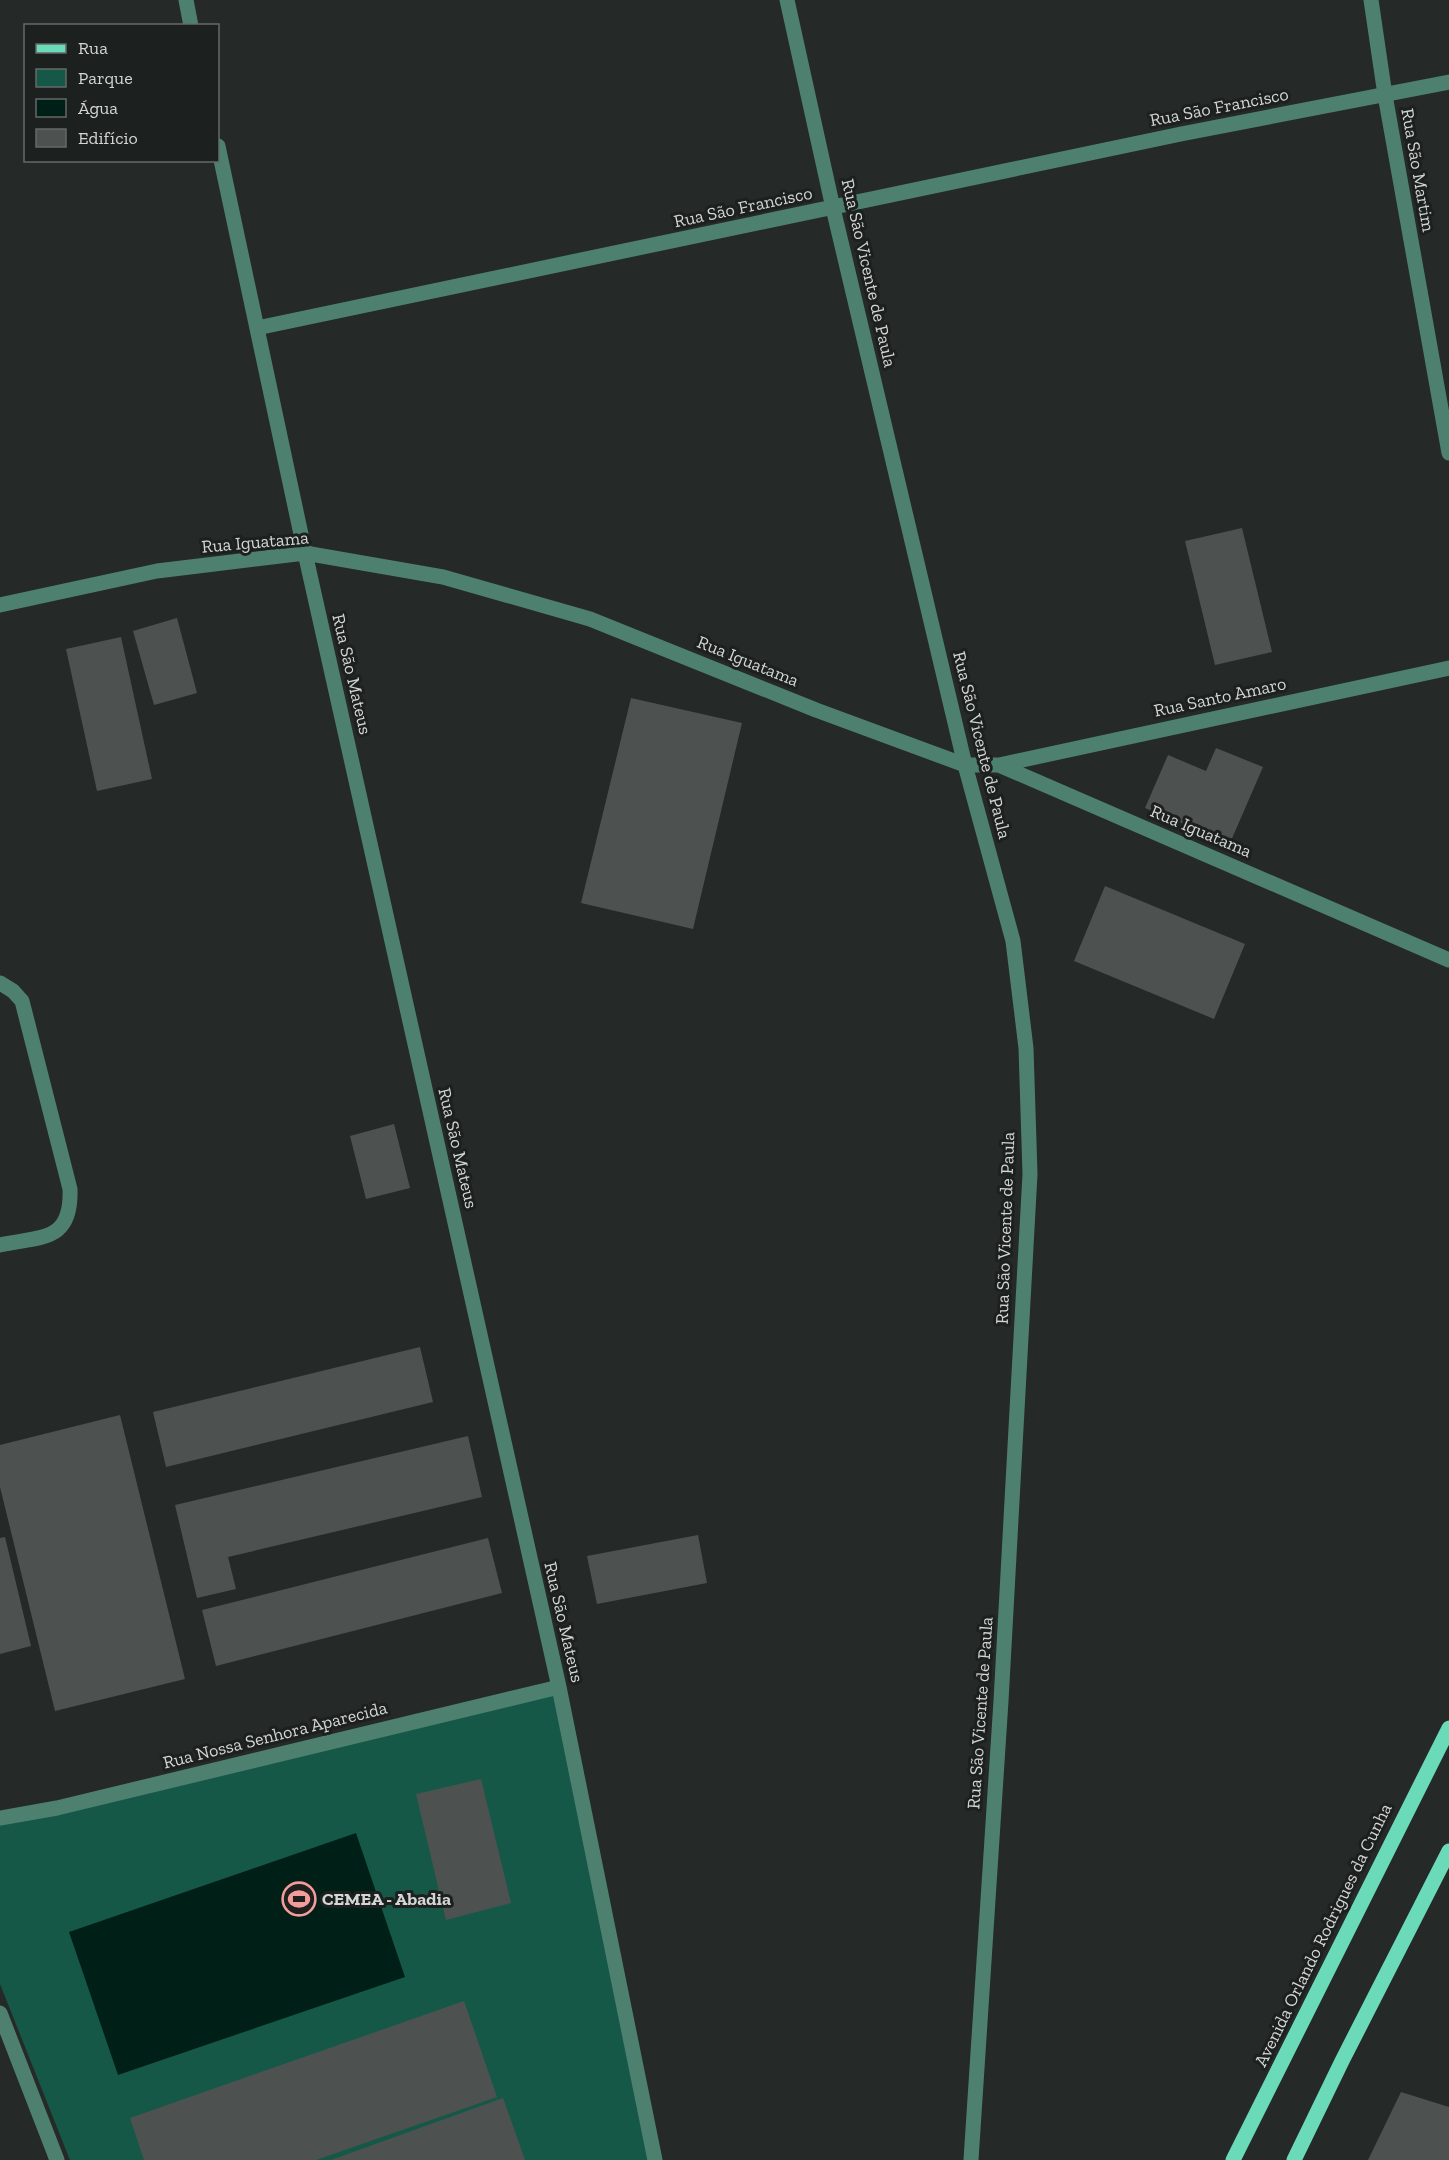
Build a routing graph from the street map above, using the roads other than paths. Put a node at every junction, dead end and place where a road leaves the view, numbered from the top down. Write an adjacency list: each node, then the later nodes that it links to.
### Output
1 (186, 0): 4 (street)
2 (788, 0): 8 (street, Rua São Vicente de Paula)
3 (1371, 0): 6 (street, Rua São Martim)
4 (191, 24)
5 (1449, 82): 6 (street, Rua São Francisco)
6 (1385, 95): 8 (street, Rua São Francisco); 10 (street, Rua São Martim)
7 (219, 151): 9 (street, Rua São Mateus)
8 (833, 208): 9 (street, Rua São Francisco); 14 (street, Rua São Vicente de Paula)
9 (257, 328): 11 (street, Rua São Mateus)
10 (1449, 453)
11 (305, 553): 12 (street, Rua Iguatama); 14 (street, Rua Iguatama); 19 (street, Rua São Mateus)
12 (0, 605)
13 (1449, 668): 15 (street, Rua Santo Amaro)
14 (965, 765): 15 (street, Rua Iguatama); 26 (street, Rua São Vicente de Paula)
15 (999, 765): 16 (street, Rua Iguatama)
16 (1449, 960)
17 (0, 983): 18 (street)
18 (0, 1245)
19 (559, 1687): 21 (street, Rua Nossa Senhora Aparecida); 25 (street, Rua São Mateus)
20 (1449, 1728): 27 (main road, Avenida Orlando Rodrigues da Cunha)
21 (0, 1818)
22 (1449, 1851): 28 (main road)
23 (0, 2013): 24 (street)
24 (57, 2160)
25 (655, 2160)
26 (971, 2160)
27 (1233, 2160)
28 (1294, 2160)

